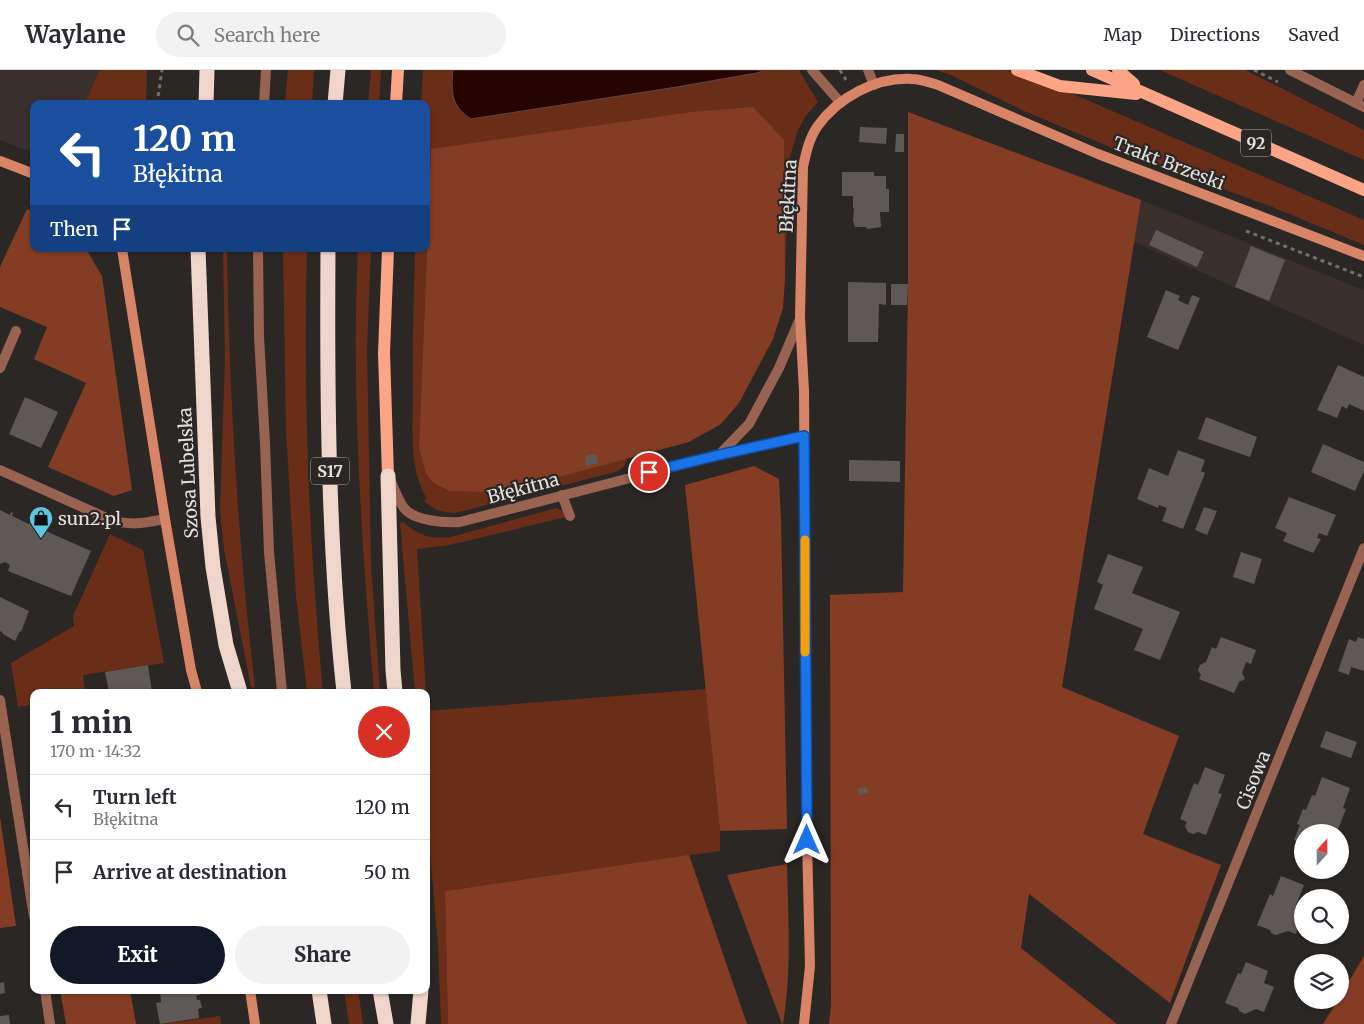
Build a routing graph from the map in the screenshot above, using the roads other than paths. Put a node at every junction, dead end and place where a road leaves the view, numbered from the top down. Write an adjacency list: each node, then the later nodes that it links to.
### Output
1 (208, 70): 15 (highway)
2 (266, 70): 16 (street)
3 (338, 70): 17 (highway)
4 (398, 70): 18 (main road)
5 (812, 70): 19 (street)
6 (868, 70): 11 (street)
7 (1017, 70): 13 (main road)
8 (1092, 70): 13 (main road)
9 (1118, 70): 13 (main road)
10 (1290, 70): 20 (street)
11 (874, 85): 14 (street, Błękitna); 19 (street, Błękitna)
12 (1364, 85): 20 (street)
13 (1148, 95): 23 (main road, 92)
14 (965, 96): 29 (street, Trakt Brzeski)
15 (206, 100)
16 (264, 100)
17 (335, 100)
18 (396, 100)
19 (840, 102): 30 (street, Błękitna)
20 (1360, 105)
21 (0, 161): 22 (street)
22 (30, 172)
23 (1364, 190)
24 (122, 252): 39 (street)
25 (198, 252): 42 (highway, Szosa Lubelska)
26 (258, 252): 43 (street)
27 (328, 252): 44 (highway, S17)
28 (388, 252): 36 (main road)
29 (1364, 256)
30 (800, 318): 33 (street, Błękitna); 34 (street)
31 (16, 331): 32 (street)
32 (0, 368)
33 (804, 436): 34 (street, Błękitna); 58 (street, Błękitna)
34 (719, 455): 37 (street, Błękitna)
35 (0, 470): 39 (street)
36 (388, 476): 37 (street, Błękitna); 45 (highway)
37 (562, 495): 38 (street)
38 (570, 516)
39 (165, 519): 41 (street)
40 (1364, 548): 59 (street, Cisowa)
41 (195, 689)
42 (239, 689)
43 (282, 689)
44 (344, 689)
45 (395, 689)
46 (0, 700): 47 (street)
47 (30, 891)
48 (46, 994): 53 (street)
49 (251, 994): 54 (street)
50 (320, 994): 55 (highway)
51 (381, 994): 56 (highway)
52 (421, 994): 57 (highway)
53 (50, 1024)
54 (256, 1024)
55 (324, 1024)
56 (386, 1024)
57 (418, 1024)
58 (804, 1024)
59 (1171, 1024)

